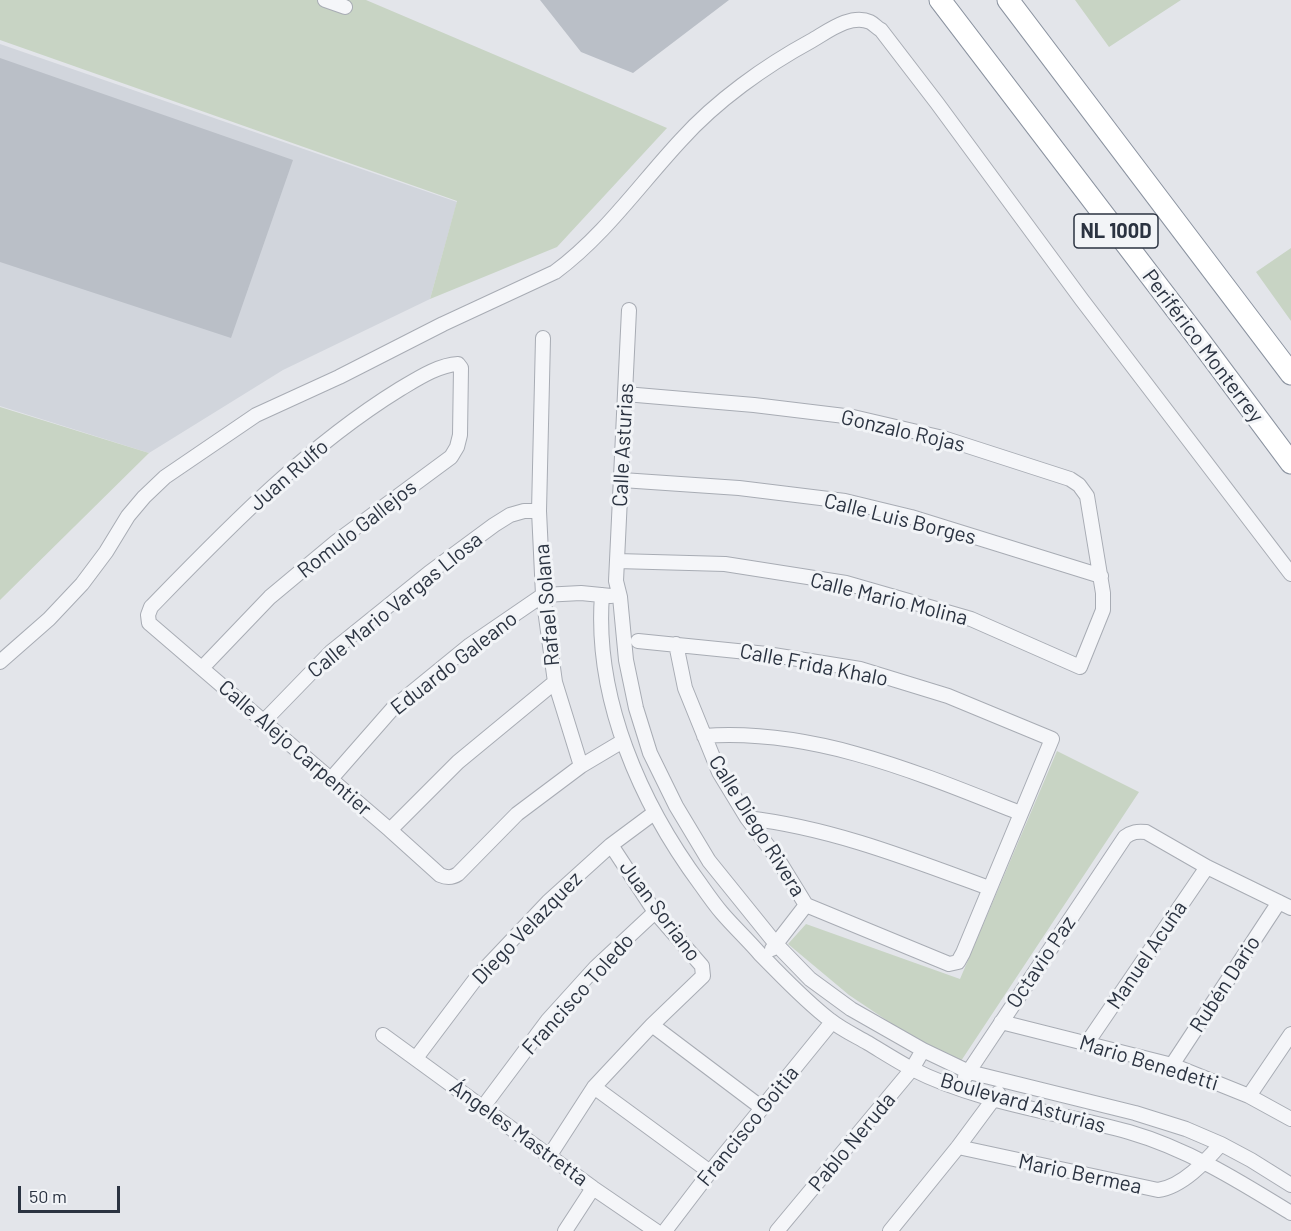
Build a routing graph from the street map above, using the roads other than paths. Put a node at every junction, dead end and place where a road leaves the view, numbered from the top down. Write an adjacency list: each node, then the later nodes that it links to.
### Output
1 (325, 0): 4 (street)
2 (940, 0): 10 (highway, Periférico Monterrey / NL 100D)
3 (1008, 0): 8 (highway, NL 100D)
4 (345, 7)
5 (629, 310): 9 (street, Calle Asturias)
6 (543, 338): 12 (street, Rafael Solana)
7 (461, 368): 20 (street, Juan Rulfo); 25 (street, Romulo Gallejos)
8 (1291, 374)
9 (625, 394): 11 (street, Calle Asturias); 15 (street, Gonzalo Rojas)
10 (1291, 463)
11 (622, 480): 13 (street, Calle Asturias); 15 (street, Calle Luis Borges)
12 (539, 511): 17 (street, Rafael Solana); 27 (street, Calle Mario Vargas Llosa)
13 (617, 561): 16 (street, Calle Asturias); 24 (street, Calle Mario Molina)
14 (1291, 574): 23 (street)
15 (1101, 576): 24 (street, Gonzalo Rojas)
16 (616, 581): 18 (street); 19 (street, Calle Asturias)
17 (543, 595): 18 (street); 26 (street, Rafael Solana); 31 (street, Eduardo Galeano)
18 (602, 596): 19 (street); 29 (street, Boulevard Asturias)
19 (620, 597): 42 (street, Boulevard Asturias)
20 (149, 623): 25 (street, Calle Alejo Carpentier)
21 (638, 641): 22 (street, Calle Frida Khalo)
22 (675, 644): 28 (street, Calle Diego Rivera); 33 (street, Calle Frida Khalo)
23 (0, 662)
24 (1080, 667)
25 (202, 668): 27 (street, Calle Alejo Carpentier)
26 (555, 682): 30 (street, Rafael Solana); 35 (street)
27 (264, 721): 31 (street, Calle Alejo Carpentier)
28 (704, 736): 33 (street); 34 (street, Calle Diego Rivera)
29 (623, 741): 30 (street); 32 (street, Boulevard Asturias)
30 (581, 766): 35 (street, Calle Alejo Carpentier)
31 (330, 780): 35 (street, Calle Alejo Carpentier)
32 (654, 813): 36 (street, Diego Velazquez); 43 (street, Boulevard Asturias)
33 (1020, 813): 38 (street)
34 (747, 818): 38 (street); 39 (street, Calle Diego Rivera)
35 (390, 830)
36 (611, 845): 41 (street, Juan Soriano); 51 (street, Diego Velazquez)
37 (1207, 867): 40 (street); 45 (street, Octavio Paz); 49 (street, Manuel Acuña)
38 (990, 888): 39 (street, Calle Diego Rivera)
39 (806, 905): 42 (street, Calle Diego Rivera)
40 (1285, 905): 52 (street, Rubén Dario)
41 (655, 912): 46 (street, Juan Soriano); 60 (street, Francisco Toledo)
42 (776, 944): 43 (street, Calle Diego Rivera); 50 (street, Boulevard Asturias)
43 (765, 958): 44 (street, Boulevard Asturias)
44 (832, 1022): 53 (street, Boulevard Asturias); 61 (street, Francisco Goitia)
45 (1001, 1022): 49 (street, Mario Benedetti); 54 (street, Octavio Paz)
46 (652, 1025): 56 (street); 61 (street)
47 (1291, 1034): 58 (street)
48 (383, 1035): 51 (street, Ángeles Mastretta)
49 (1087, 1043): 52 (street, Mario Benedetti)
50 (923, 1050): 53 (street, Pablo Neruda); 54 (street, Boulevard Asturias)
51 (416, 1058): 60 (street, Ángeles Mastretta)
52 (1172, 1065): 58 (street, Mario Benedetti)
53 (912, 1069): 57 (street, Boulevard Asturias); 74 (street, Pablo Neruda)
54 (969, 1072): 55 (street, Boulevard Asturias); 57 (street, Octavio Paz)
55 (1005, 1081): 59 (street); 63 (street, Boulevard Asturias)
56 (594, 1087): 65 (street); 67 (street)
57 (958, 1088): 59 (street, Boulevard Asturias)
58 (1249, 1096): 62 (street, Mario Benedetti)
59 (994, 1099): 64 (street); 66 (street, Boulevard Asturias)
60 (483, 1107): 65 (street, Ángeles Mastretta)
61 (762, 1108): 67 (street, Francisco Goitia)
62 (1291, 1119)
63 (1221, 1144): 66 (street, Mario Bermea); 68 (street, Boulevard Asturias)
64 (958, 1147): 66 (street, Mario Bermea); 75 (street)
65 (550, 1155): 69 (street, Ángeles Mastretta)
66 (1205, 1162): 70 (street, Boulevard Asturias)
67 (710, 1172): 73 (street, Francisco Goitia)
68 (1288, 1178)
69 (593, 1188): 71 (street); 72 (street, Ángeles Mastretta)
70 (1291, 1213)
71 (565, 1231)
72 (656, 1231)
73 (665, 1231)
74 (777, 1231)
75 (890, 1231)

